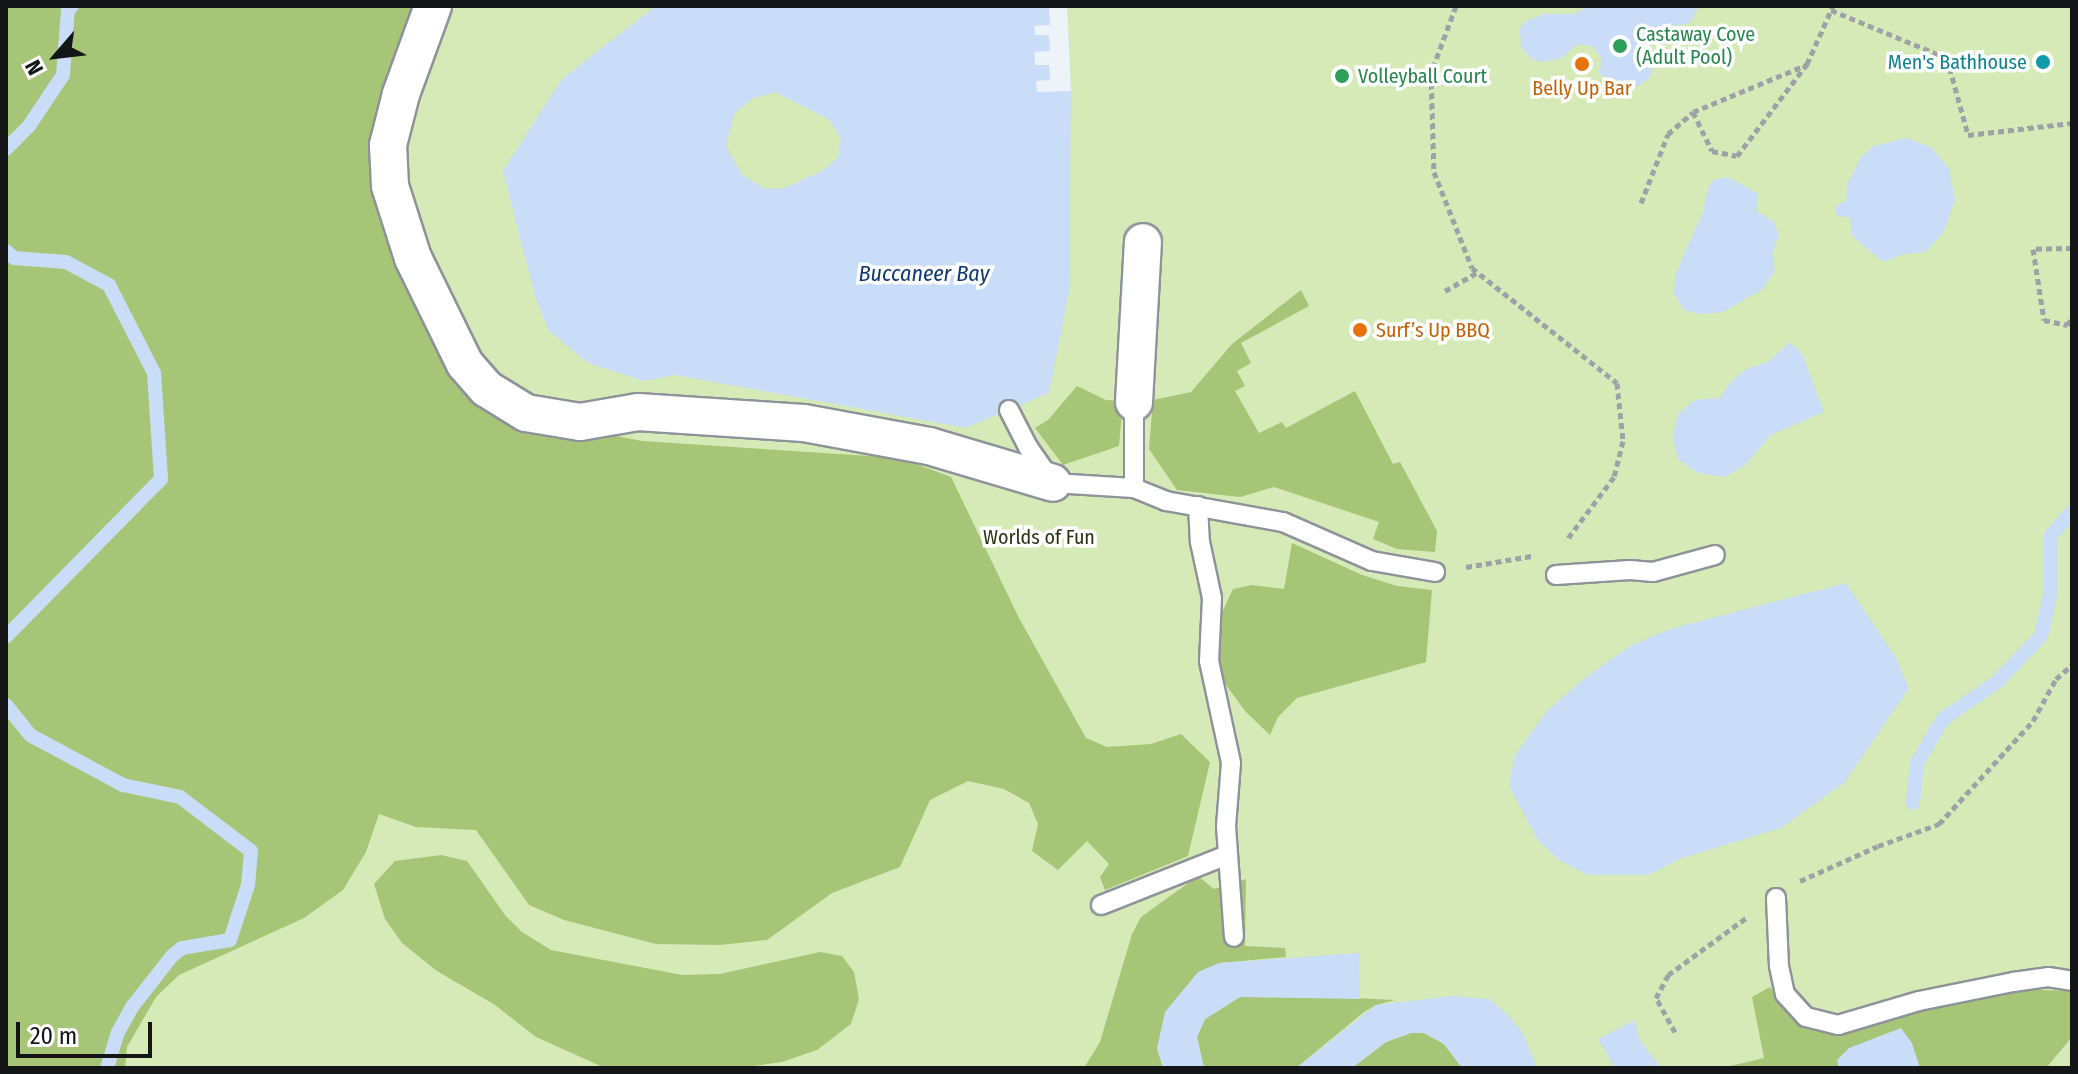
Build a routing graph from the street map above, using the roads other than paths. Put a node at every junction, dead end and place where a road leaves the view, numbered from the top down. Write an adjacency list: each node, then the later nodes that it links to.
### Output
1 (433, 6): 5 (street)
2 (1143, 242): 3 (street)
3 (1134, 402): 6 (lane)
4 (1009, 410): 5 (lane)
5 (1053, 483): 6 (lane)
6 (1134, 488): 7 (lane)
7 (1198, 506): 9 (lane); 11 (lane)
8 (1715, 555): 10 (lane)
9 (1435, 572)
10 (1556, 575)
11 (1227, 855): 13 (lane); 14 (lane)
12 (1776, 898): 15 (lane)
13 (1101, 905)
14 (1234, 937)
15 (2072, 981)

